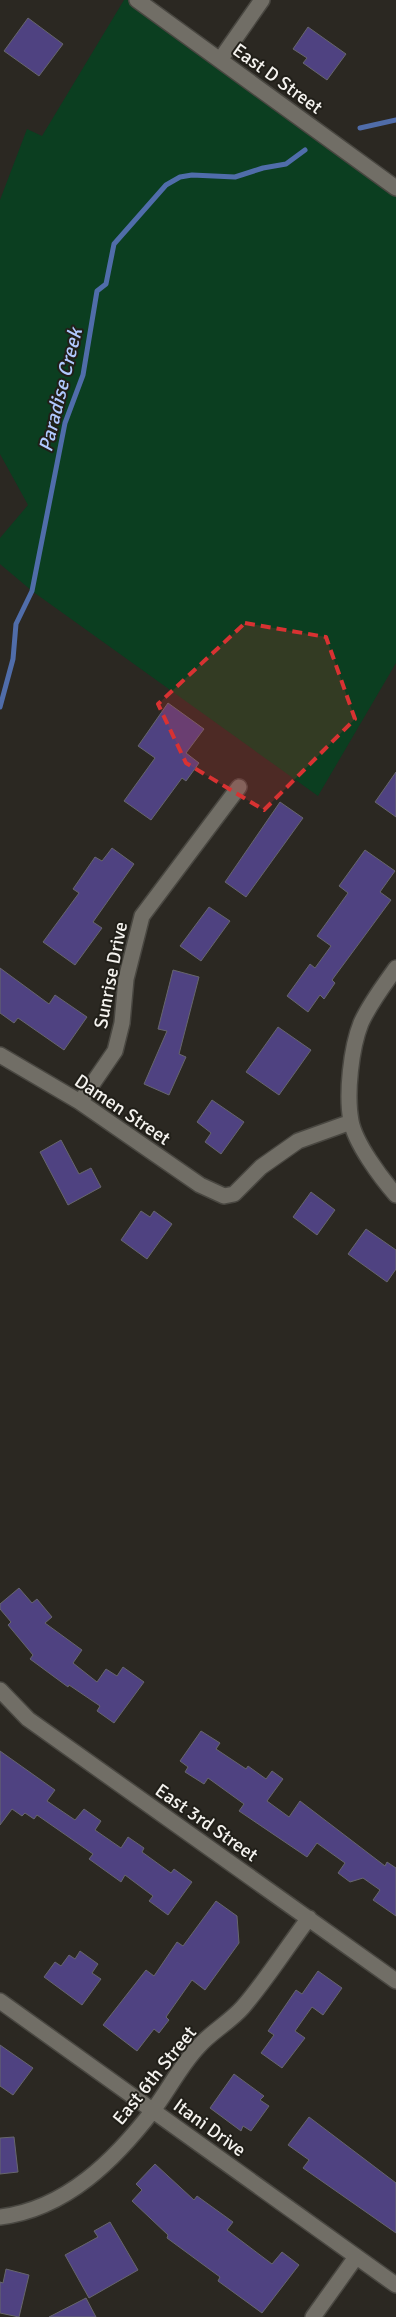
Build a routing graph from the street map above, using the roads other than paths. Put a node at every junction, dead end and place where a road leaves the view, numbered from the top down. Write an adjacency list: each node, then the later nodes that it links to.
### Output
1 (137, 0): 3 (street, East D Street)
2 (262, 0): 3 (street)
3 (220, 60): 4 (street, East D Street)
4 (396, 188)
5 (238, 787): 8 (street, Sunrise Drive)
6 (396, 968): 9 (street)
7 (0, 1055): 8 (street, Damen Street)
8 (80, 1102): 9 (street, Damen Street)
9 (351, 1122): 10 (street)
10 (396, 1195)
11 (0, 1690): 12 (street, East 3rd Street)
12 (309, 1918): 13 (street, East 3rd Street); 15 (street, East 6th Street)
13 (396, 1981)
14 (0, 2001): 15 (street, Itani Drive)
15 (153, 2110): 16 (street, East 6th Street); 17 (street, Itani Drive)
16 (0, 2217)
17 (356, 2256): 18 (street, Itani Drive); 19 (street)
18 (396, 2285)
19 (313, 2317)

